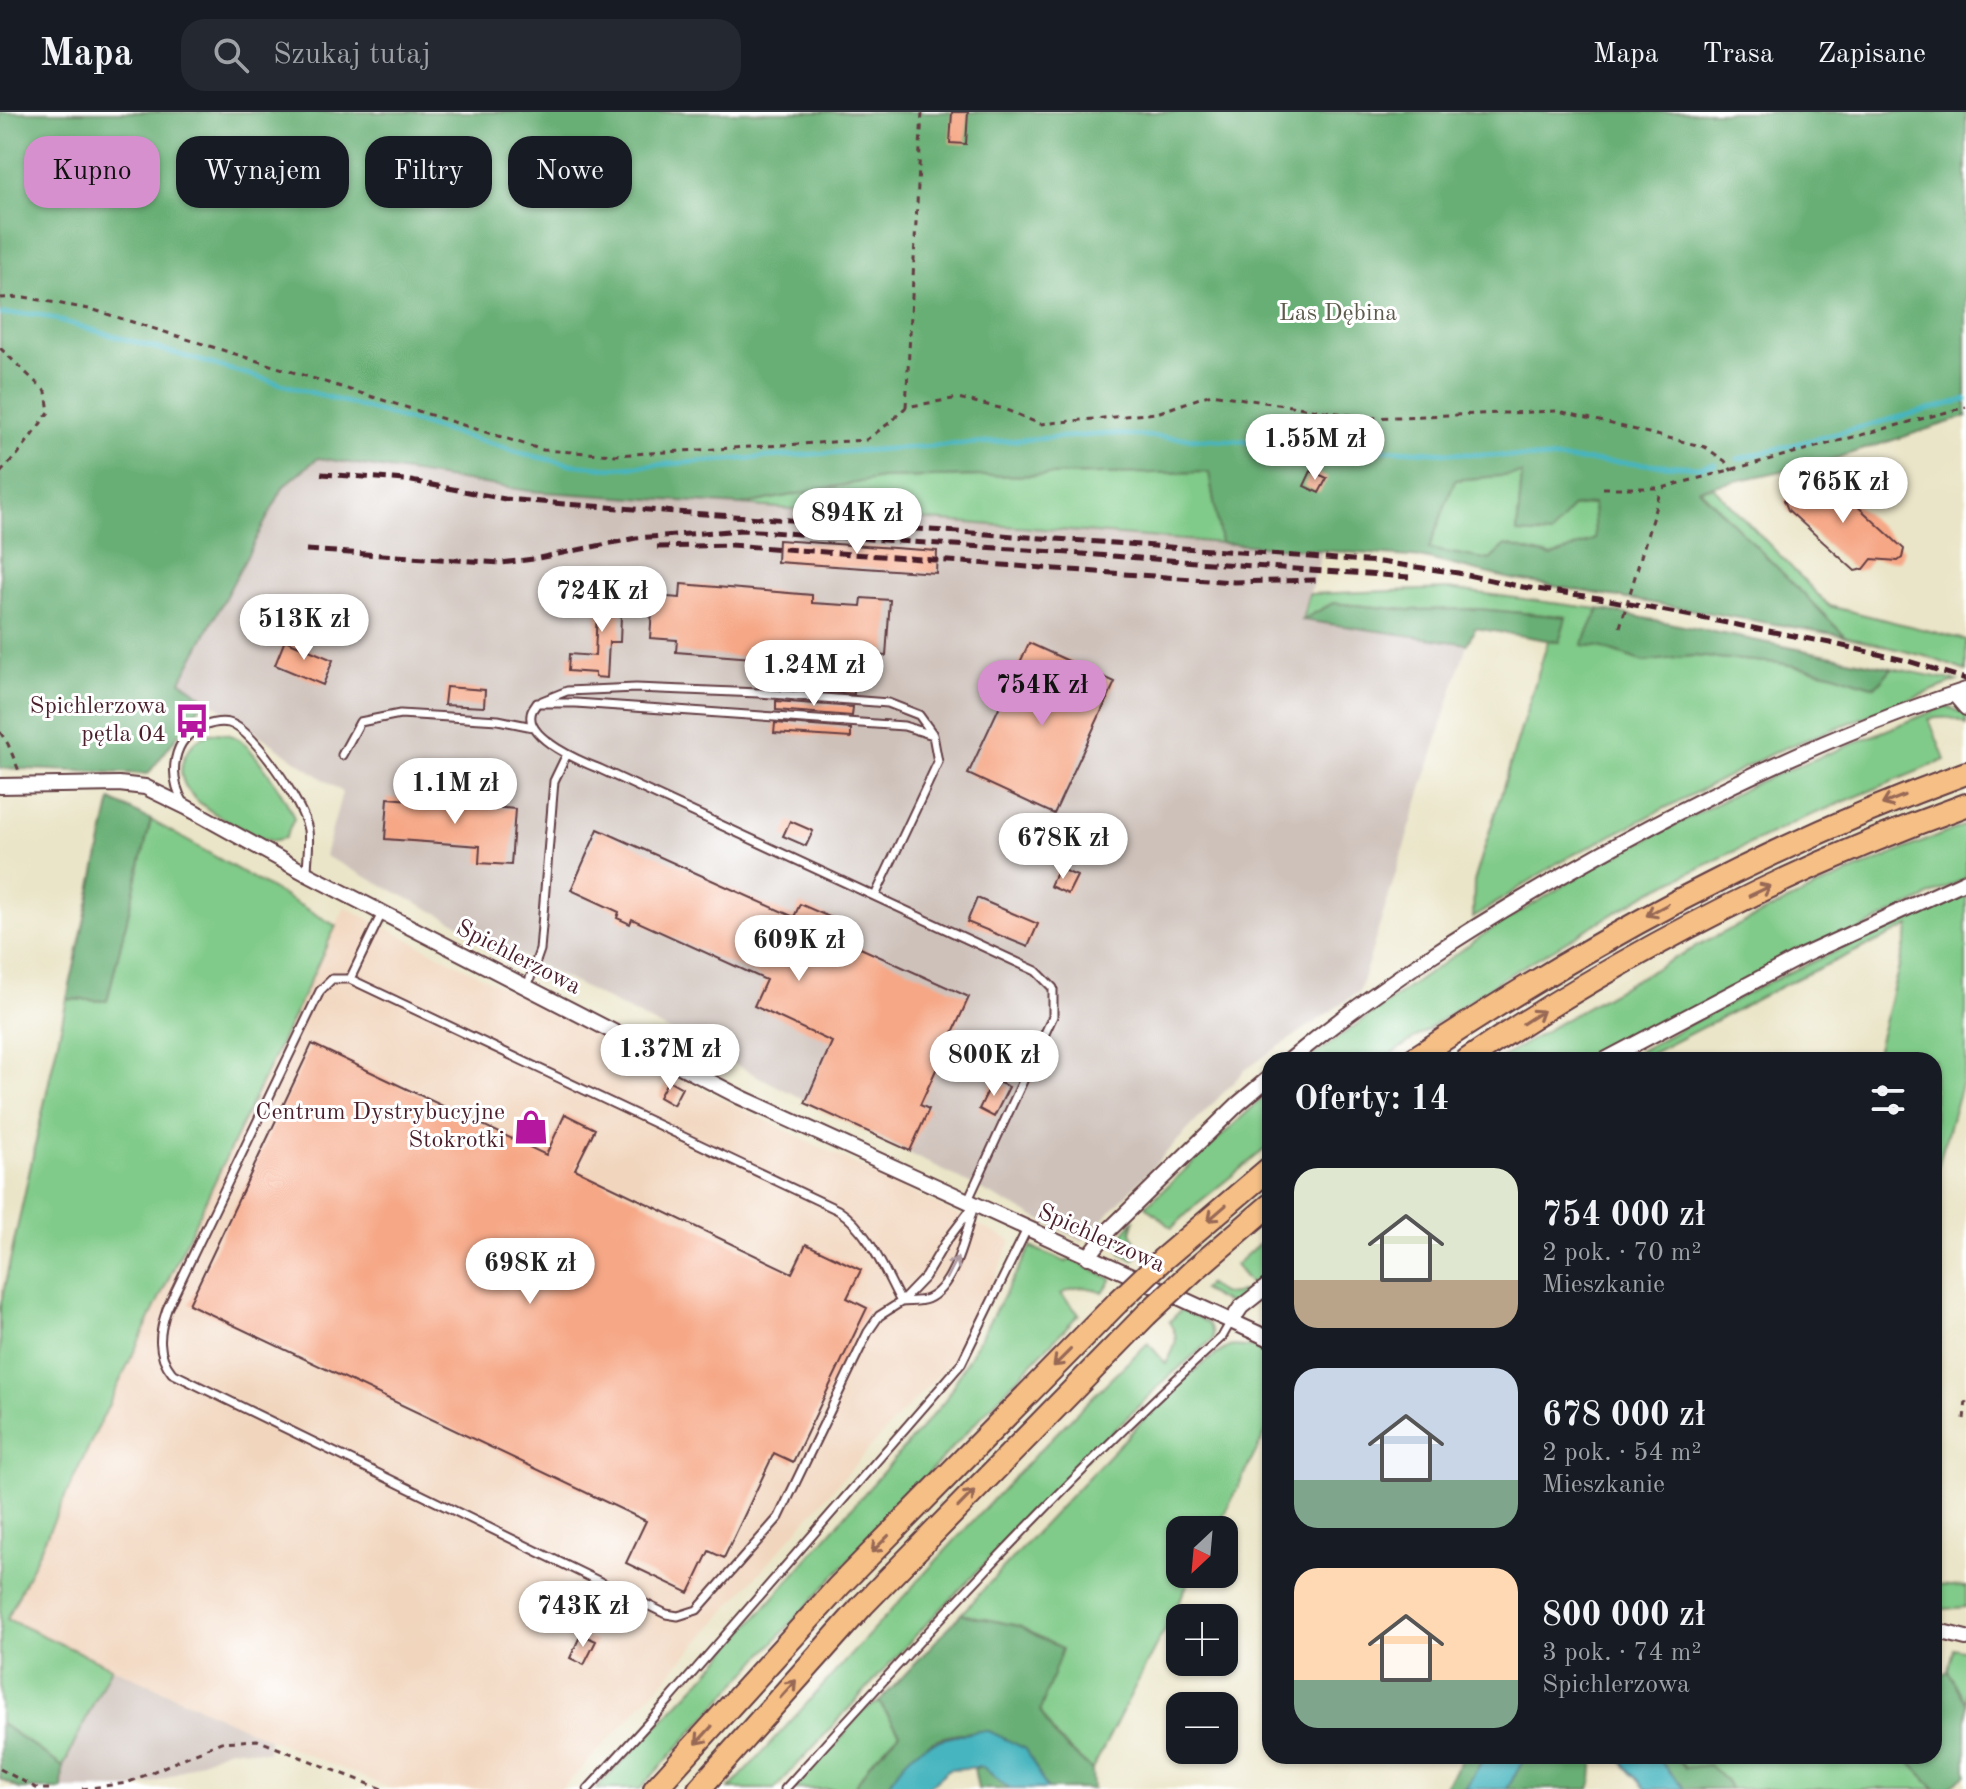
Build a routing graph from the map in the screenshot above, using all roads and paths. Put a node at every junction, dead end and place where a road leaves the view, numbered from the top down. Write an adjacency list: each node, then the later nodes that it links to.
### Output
1 (922, 112): 4 (path)
2 (0, 298): 4 (path)
3 (0, 348): 7 (path)
4 (906, 407): 6 (path)
5 (1966, 407): 6 (path)
6 (1732, 471): 9 (path)
7 (0, 473)
8 (1603, 488): 9 (path)
9 (1662, 488): 10 (path)
10 (1620, 627)
11 (1960, 692): 13 (street); 30 (street)
12 (537, 703): 14 (lane); 16 (lane); 16 (lane)
13 (1966, 708)
14 (533, 727): 17 (lane); 18 (lane)
15 (0, 732): 20 (path)
16 (933, 735): 26 (lane)
17 (342, 755)
18 (566, 756): 26 (lane); 29 (lane)
19 (1966, 773): 31 (main road, one-way to 31)
20 (24, 785): 21 (street, Spichlerzowa); 23 (street, Spichlerzowa)
21 (0, 786)
22 (1966, 805): 32 (main road, one-way to 22)
23 (186, 807): 24 (street, Spichlerzowa); 24 (lane)
24 (307, 874): 27 (street, Spichlerzowa)
25 (1966, 881): 33 (street)
26 (875, 896): 36 (lane)
27 (382, 913): 28 (lane); 29 (street, Spichlerzowa)
28 (350, 979): 41 (lane); 41 (lane)
29 (527, 987): 36 (street, Spichlerzowa)
30 (1300, 1052)
31 (1424, 1052)
32 (1479, 1052)
33 (1620, 1052)
34 (1262, 1084): 39 (street)
35 (1262, 1175): 53 (main road, one-way to 53, bridge)
36 (971, 1204): 38 (street, Spichlerzowa); 41 (lane); 41 (lane, one-way to 36)
37 (1262, 1212): 54 (main road, one-way to 37, bridge)
38 (1027, 1229): 39 (street, Spichlerzowa); 52 (lane)
39 (1088, 1257): 42 (street, Spichlerzowa)
40 (1262, 1290): 42 (street)
41 (901, 1302)
42 (1231, 1322): 43 (street, Spichlerzowa); 55 (lane)
43 (1262, 1336)
44 (1966, 1400): 45 (path)
45 (1964, 1419)
46 (1942, 1632): 47 (street)
47 (1966, 1638)
48 (0, 1769): 49 (path)
49 (50, 1789)
50 (82, 1789): 51 (path)
51 (382, 1789)
52 (588, 1789)
53 (655, 1789)
54 (699, 1789)
55 (785, 1789)

